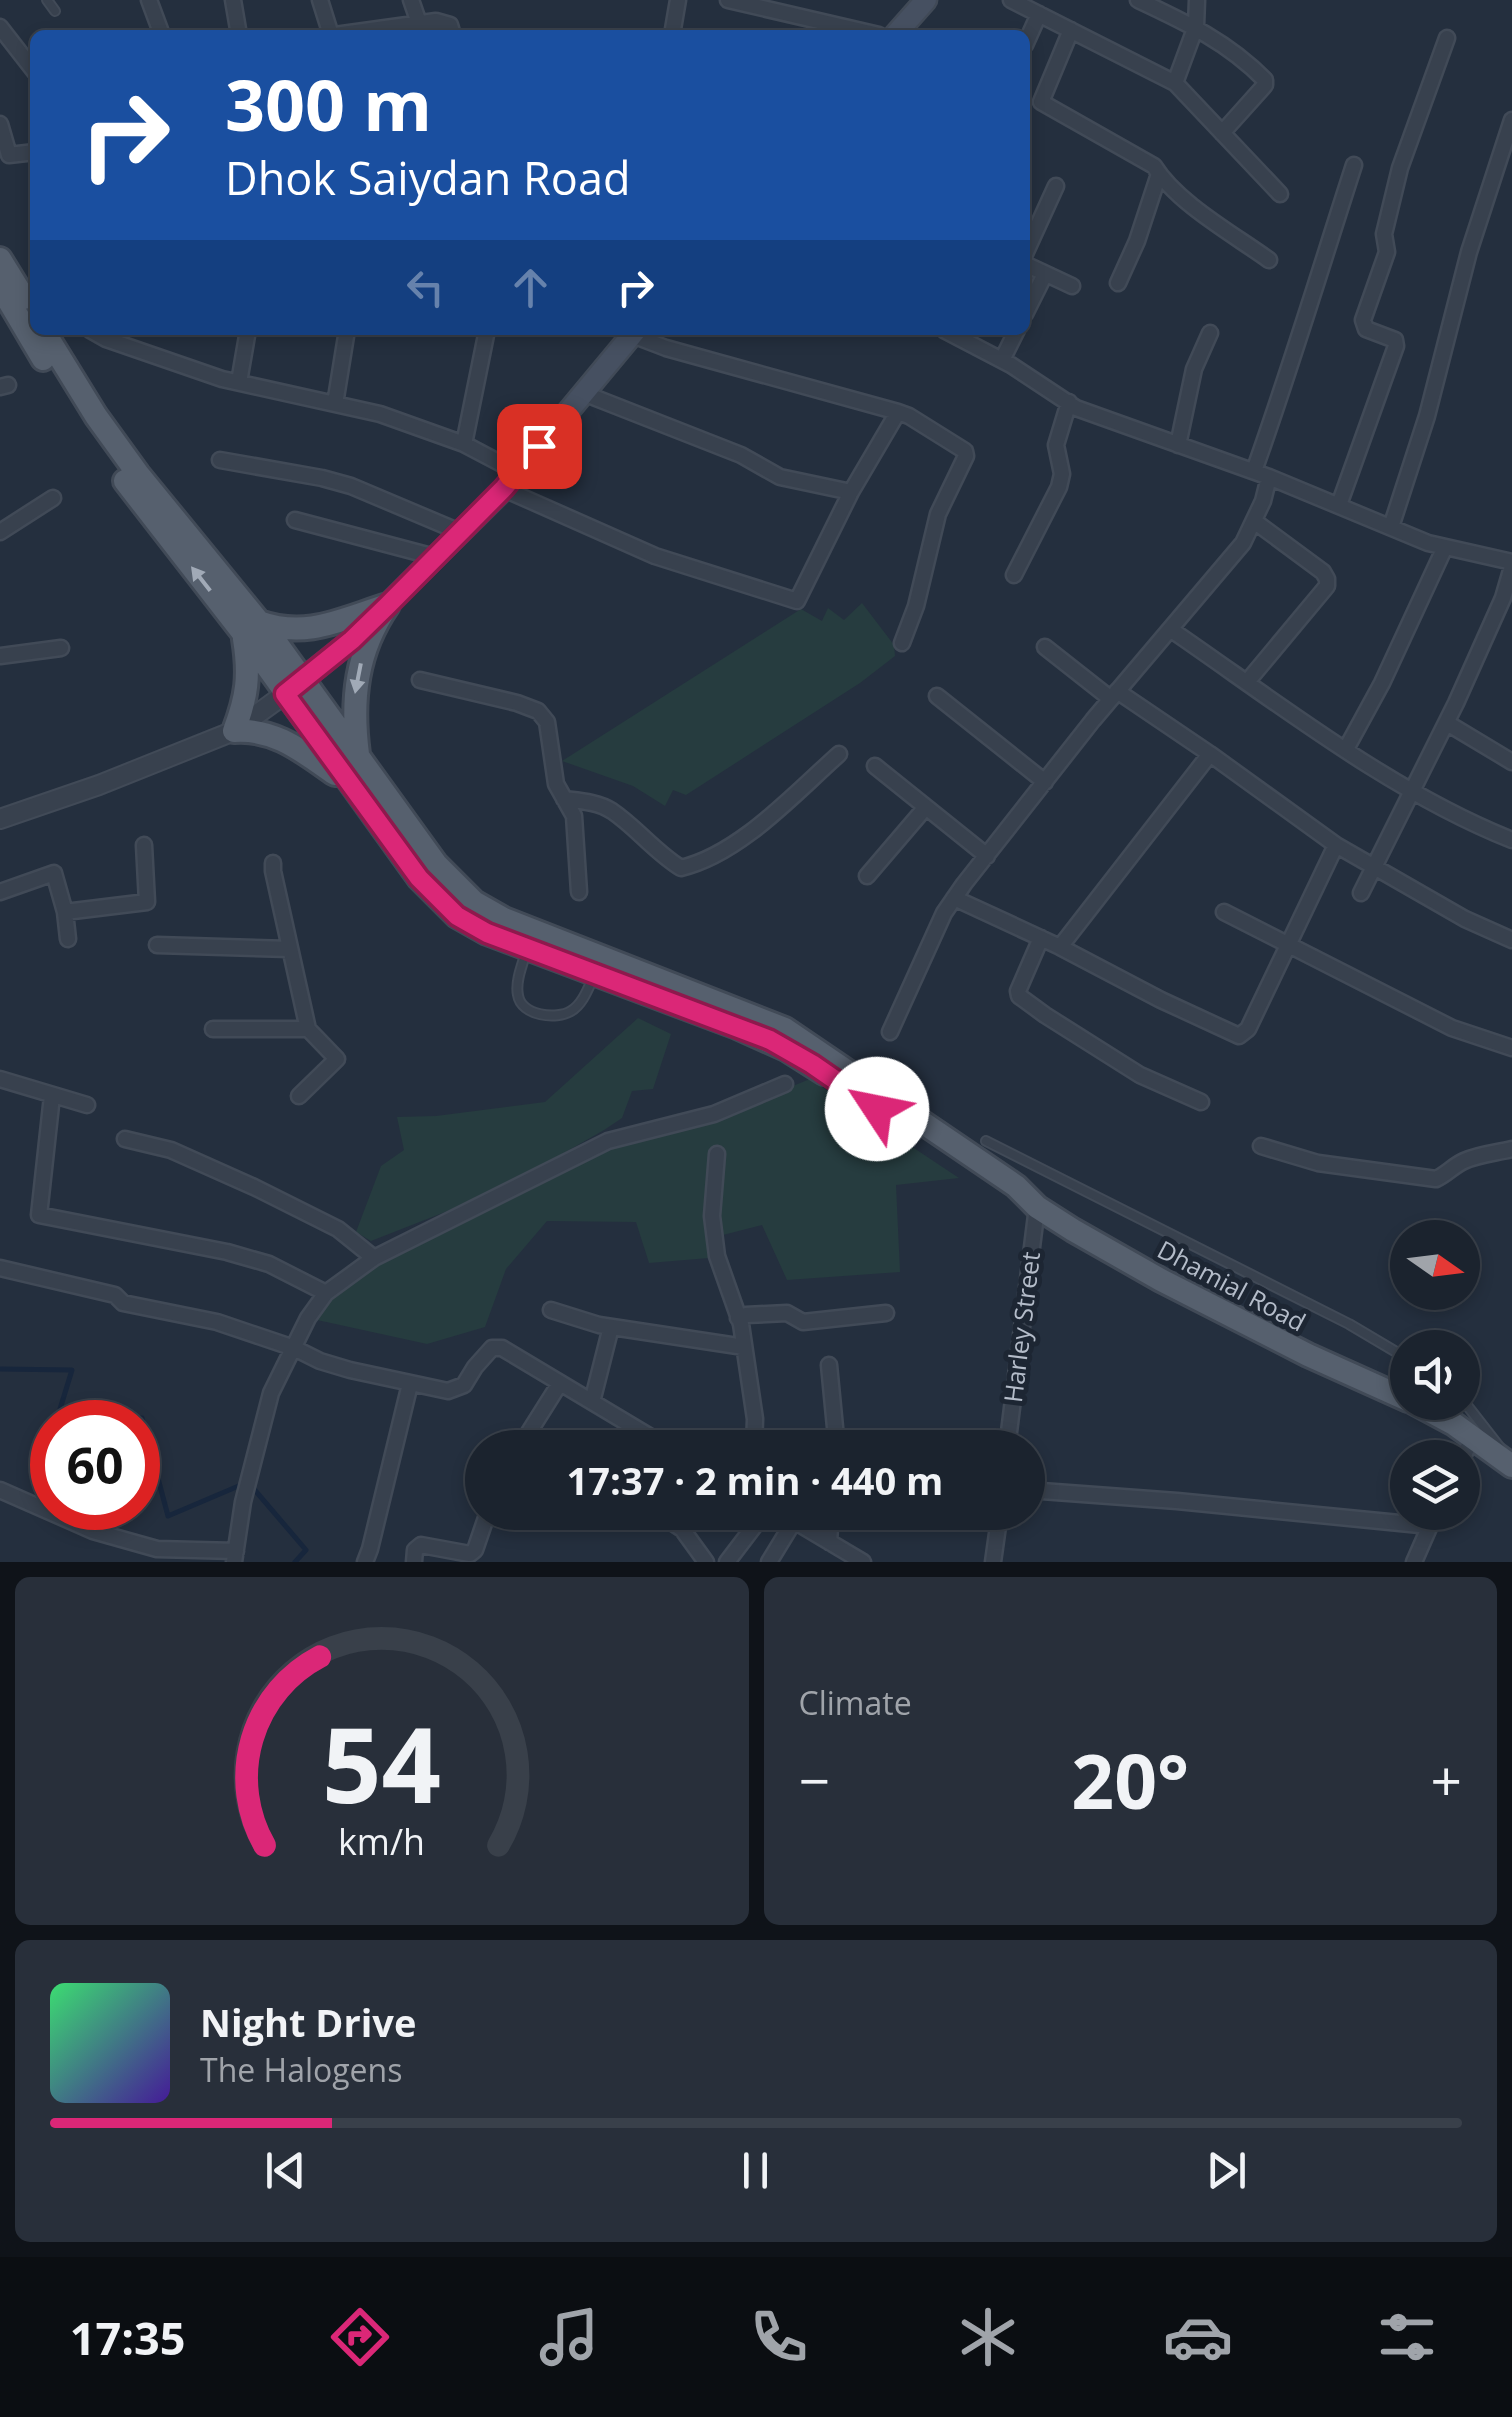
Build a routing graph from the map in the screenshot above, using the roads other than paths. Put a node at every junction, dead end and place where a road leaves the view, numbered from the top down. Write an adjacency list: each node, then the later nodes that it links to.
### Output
1 (47, 0): 12 (lane)
2 (150, 0): 17 (street)
3 (233, 0): 18 (street)
4 (320, 0): 19 (street)
5 (411, 0): 14 (street)
6 (678, 0): 22 (street)
7 (728, 0): 23 (street)
8 (926, 0): 24 (main road)
9 (1011, 0): 13 (street)
10 (1138, 0): 15 (street)
11 (1197, 0): 15 (street)
12 (55, 10)
13 (1038, 14): 25 (street); 26 (street)
14 (418, 23): 20 (street); 21 (street)
15 (1196, 26): 29 (street); 32 (street)
16 (0, 27): 28 (street)
17 (160, 30)
18 (238, 30)
19 (331, 30)
20 (382, 30)
21 (452, 30)
22 (673, 30)
23 (857, 30)
24 (899, 30)
25 (1071, 30): 29 (street); 35 (street)
26 (1030, 32)
27 (1447, 38): 71 (street)
28 (30, 66)
29 (1176, 84): 32 (street)
30 (1512, 120): 74 (street)
31 (0, 124): 33 (street)
32 (1222, 133): 37 (street)
33 (30, 153)
34 (1354, 165): 67 (street)
35 (1159, 174): 40 (street); 43 (street)
36 (1056, 186): 38 (street)
37 (1280, 194)
38 (1030, 243)
39 (0, 259): 47 (main road)
40 (1268, 260)
41 (1030, 266): 42 (street)
42 (1046, 274): 45 (street); 46 (street)
43 (1118, 283)
44 (0, 286): 82 (main road, one-way to 44)
45 (1072, 286)
46 (1030, 304)
47 (30, 308)
48 (1210, 333): 65 (street)
49 (46, 335): 82 (main road)
50 (100, 335): 59 (street)
51 (247, 335): 59 (street)
52 (347, 335): 62 (street)
53 (486, 335): 64 (street)
54 (632, 335): 60 (main road)
55 (640, 335): 63 (street)
56 (954, 335): 58 (street)
57 (1014, 335): 58 (street)
58 (1002, 360): 61 (street)
59 (240, 382): 62 (street)
60 (583, 394): 68 (main road); 69 (street)
61 (1068, 402): 65 (street); 80 (street)
62 (335, 404): 64 (street)
63 (898, 412): 69 (street); 84 (street)
64 (464, 444): 68 (street)
65 (1178, 445): 67 (street)
66 (220, 460): 76 (street)
67 (1261, 474): 71 (street); 73 (street)
68 (510, 480): 69 (street); 76 (main road)
69 (851, 492)
70 (53, 498): 75 (street)
71 (1339, 505): 74 (street)
72 (295, 520): 78 (street)
73 (1254, 522): 83 (street); 89 (street)
74 (1390, 527): 77 (street)
75 (0, 532)
76 (460, 532): 78 (main road)
77 (1445, 547): 79 (street); 95 (street)
78 (435, 556): 81 (main road)
79 (1512, 565): 93 (street)
80 (1014, 575)
81 (388, 605): 82 (main road); 90 (main road); 98 (main road, one-way to 98)
82 (251, 627): 90 (main road); 94 (main road)
83 (1170, 629): 89 (street); 91 (street)
84 (902, 642)
85 (1045, 647): 91 (street)
86 (61, 648): 87 (street)
87 (0, 656)
88 (420, 680): 104 (street)
89 (1248, 682): 95 (street)
90 (294, 687): 94 (street); 98 (main road); 102 (main road)
91 (1114, 695): 97 (street); 101 (street)
92 (937, 696): 101 (street)
93 (1447, 722): 99 (street); 103 (street)
94 (234, 731): 102 (main road); 106 (street)
95 (1346, 749): 103 (street)
96 (839, 754): 104 (street)
97 (1210, 754): 109 (street); 125 (street)
98 (358, 758): 128 (main road)
99 (1512, 762)
100 (875, 766): 105 (street)
101 (1046, 782): 110 (street)
102 (351, 784): 126 (main road)
103 (1414, 791): 107 (street); 112 (street)
104 (564, 800): 115 (street)
105 (926, 807): 110 (street); 113 (street)
106 (0, 818)
107 (1512, 840)
108 (144, 845): 118 (street)
109 (1336, 845): 112 (street); 123 (street)
110 (986, 856): 117 (street)
111 (273, 863): 127 (street)
112 (1374, 868): 116 (street); 122 (street)
113 (867, 876)
114 (0, 892): 118 (street)
115 (579, 892)
116 (1361, 892)
117 (954, 898): 121 (street); 131 (street)
118 (65, 912): 120 (street)
119 (1224, 912): 123 (street)
120 (68, 938)
121 (1041, 938): 125 (street); 137 (street)
122 (1512, 940)
123 (1289, 944): 125 (street); 132 (street)
124 (157, 945): 127 (street)
125 (1060, 947)
126 (527, 948): 128 (main road); 128 (lane)
127 (290, 949): 130 (street)
128 (586, 964): 144 (main road, Dhamial Road)
129 (213, 1029): 130 (street)
130 (308, 1029): 136 (street)
131 (890, 1032)
132 (1512, 1048)
133 (0, 1078): 135 (street)
134 (786, 1084): 145 (street)
135 (52, 1096): 138 (street); 147 (street)
136 (299, 1096)
137 (1202, 1102)
138 (88, 1105)
139 (124, 1140): 145 (street)
140 (986, 1142): 154 (lane)
141 (1260, 1146): 142 (street)
142 (1512, 1149)
143 (717, 1154): 150 (street)
144 (1037, 1207): 158 (main road, Dhamial Road); 166 (street, Harley Street)
145 (374, 1258): 147 (street)
146 (0, 1268): 153 (street)
147 (326, 1293): 153 (street)
148 (551, 1310): 151 (street)
149 (886, 1313): 150 (street)
150 (738, 1318): 152 (street)
151 (611, 1327): 152 (street); 159 (street)
152 (744, 1346): 164 (street)
153 (294, 1348): 157 (street); 182 (street)
154 (1390, 1348)
155 (830, 1365): 165 (street)
156 (560, 1383): 157 (street); 159 (street); 162 (street)
157 (410, 1384): 183 (street)
158 (1390, 1392)
159 (592, 1402): 163 (street)
160 (1446, 1420): 167 (main road, Dhamial Road)
161 (1480, 1420): 169 (lane)
162 (530, 1430)
163 (639, 1430)
164 (755, 1430)
165 (835, 1430)
166 (1009, 1430)
167 (1463, 1440)
168 (1480, 1453): 169 (main road, Dhamial Road)
169 (1512, 1466)
170 (0, 1490): 182 (street)
171 (1045, 1491): 172 (street)
172 (1390, 1516)
173 (481, 1530): 184 (street)
174 (683, 1530): 185 (street)
175 (752, 1530): 186 (street)
176 (789, 1530): 187 (street)
177 (809, 1530): 181 (street)
178 (829, 1530): 181 (street)
179 (997, 1530): 189 (street)
180 (1428, 1530): 190 (street)
181 (828, 1542): 188 (street)
182 (235, 1557)
183 (365, 1562)
184 (414, 1562)
185 (706, 1562)
186 (728, 1562)
187 (769, 1562)
188 (863, 1562)
189 (993, 1562)
190 (1414, 1562)

